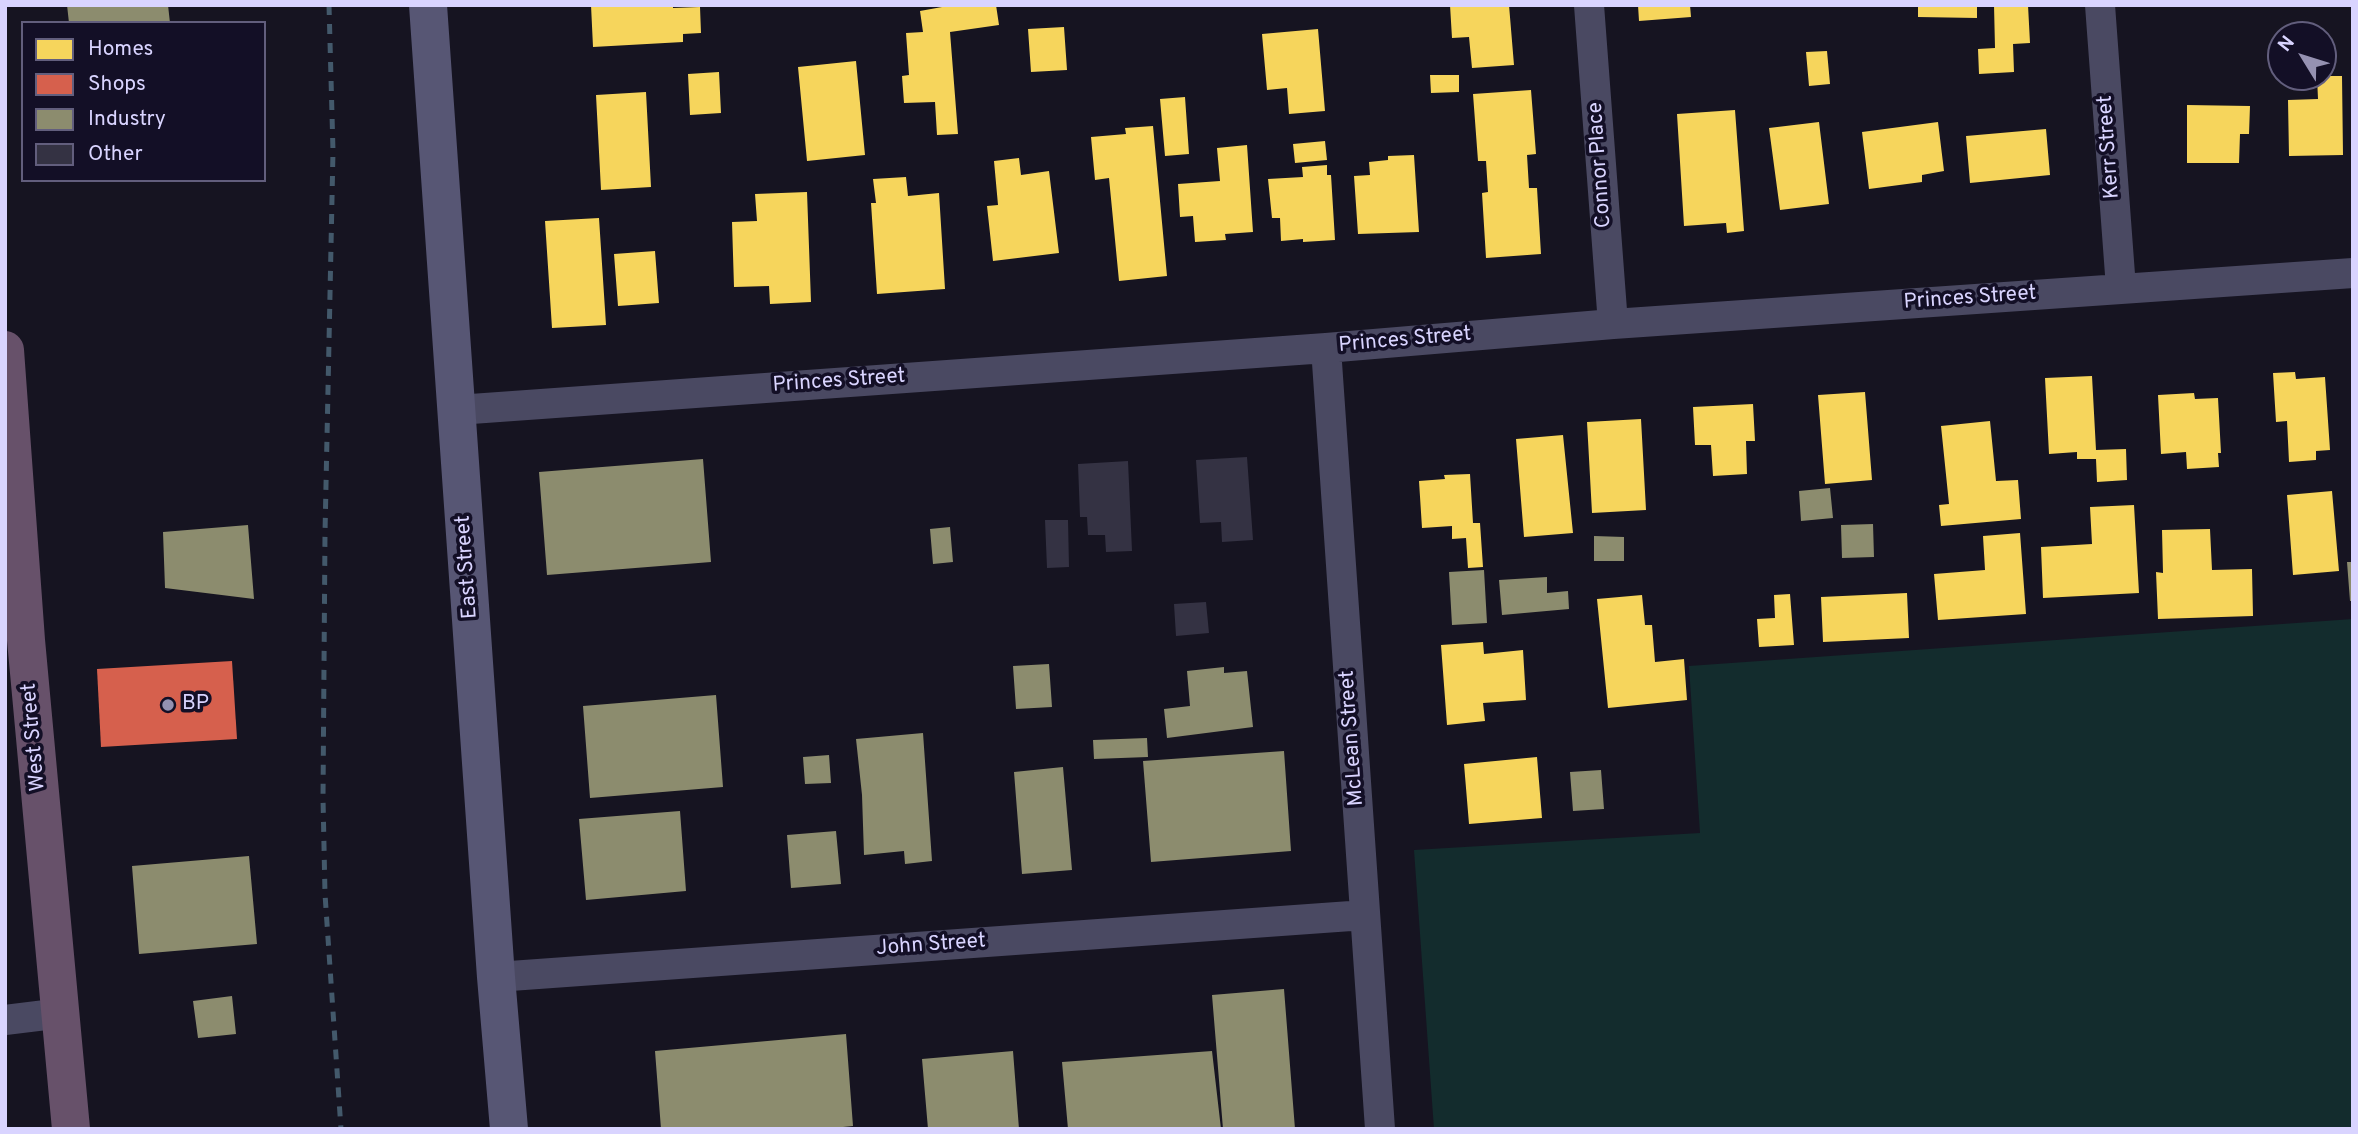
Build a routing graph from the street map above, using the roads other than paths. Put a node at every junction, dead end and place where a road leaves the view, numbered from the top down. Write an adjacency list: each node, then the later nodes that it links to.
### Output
1 (428, 5): 9 (main road, East Street)
2 (1589, 5): 6 (street, Connor Place)
3 (2100, 5): 5 (street, Kerr Street)
4 (2353, 273): 5 (street, Princes Street)
5 (2121, 288): 6 (street, Princes Street)
6 (1613, 324): 7 (street, Princes Street)
7 (1326, 348): 9 (street, Princes Street); 10 (street, McLean Street)
8 (5, 350): 12 (highway, West Street)
9 (457, 410): 11 (main road, East Street)
10 (1365, 915): 11 (street, John Street); 16 (street, McLean Street)
11 (496, 977): 15 (main road, East Street)
12 (62, 1013): 13 (street); 14 (highway, West Street)
13 (5, 1020)
14 (72, 1127)
15 (509, 1129)
16 (1380, 1129)

